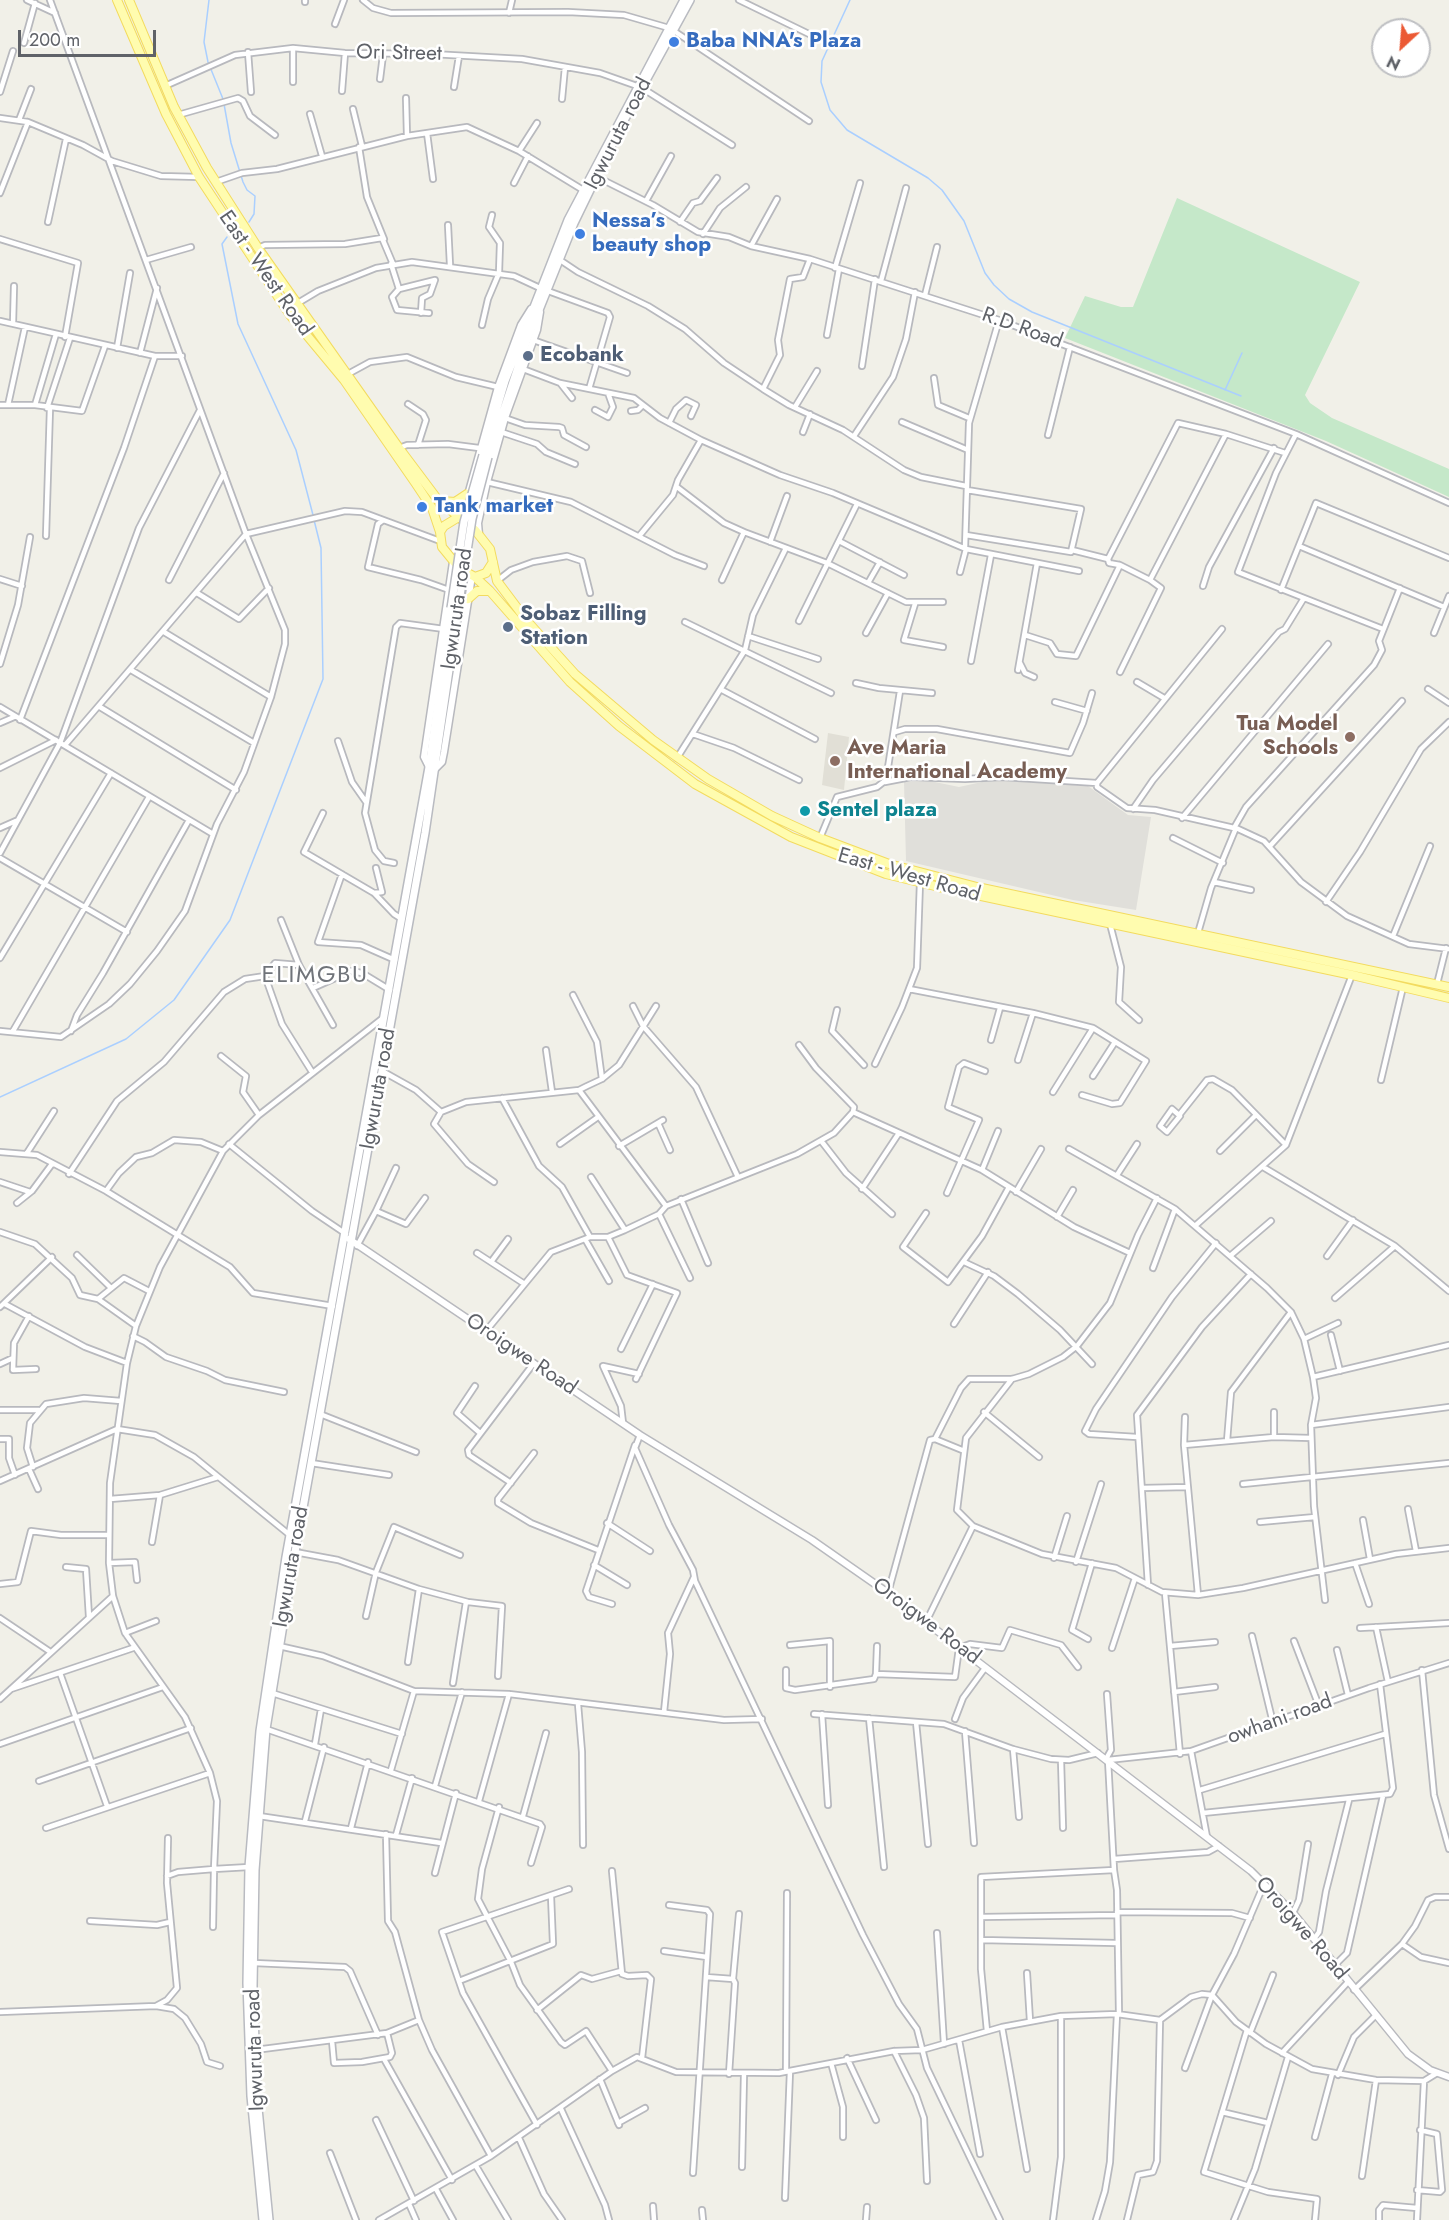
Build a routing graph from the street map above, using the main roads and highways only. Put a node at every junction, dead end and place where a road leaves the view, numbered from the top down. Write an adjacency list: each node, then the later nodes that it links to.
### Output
1 (117, 0): 8 (main road, East - West Road)
2 (129, 0): 8 (main road, East - West Road)
3 (684, 0): 5 (main road, Igwuruta road)
4 (690, 0): 5 (main road, Igwuruta road)
5 (671, 29): 6 (main road, Igwuruta road)
6 (593, 175): 7 (main road, Igwuruta road); 7 (main road, Igwuruta road)
7 (545, 290): 18 (main road, Igwuruta road, bridge)
8 (373, 417): 10 (main road, East - West Road); 12 (main road, East - West Road)
9 (467, 494): 10 (main road)
10 (438, 500): 11 (main road, East - West Road)
11 (459, 519): 12 (main road); 13 (main road)
12 (440, 532): 14 (main road, East - West Road)
13 (494, 560): 14 (main road); 17 (main road, East - West Road)
14 (473, 577): 15 (main road, East - West Road)
15 (490, 591): 16 (main road); 17 (main road, East - West Road)
16 (468, 599)
17 (563, 668): 19 (main road, East - West Road); 20 (main road, East - West Road)
18 (432, 768): 21 (main road, Igwuruta road); 21 (main road, Igwuruta road)
19 (1449, 987)
20 (1449, 998)
21 (352, 1240): 22 (main road, Igwuruta road); 22 (main road, Igwuruta road)
22 (281, 1610): 23 (main road, Igwuruta road); 24 (main road, Igwuruta road)
23 (263, 2220)
24 (269, 2220)

